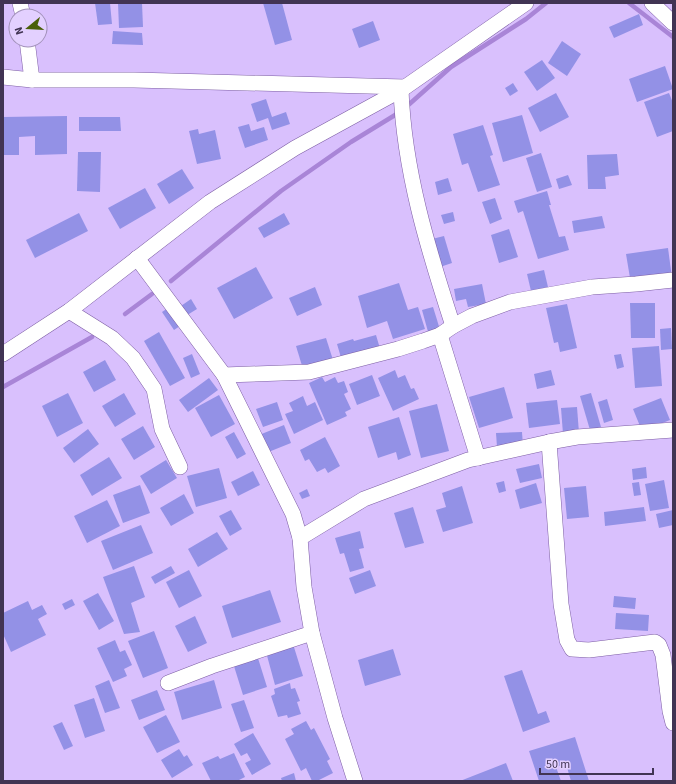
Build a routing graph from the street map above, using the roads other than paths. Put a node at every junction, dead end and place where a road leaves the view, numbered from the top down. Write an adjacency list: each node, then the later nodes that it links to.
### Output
1 (526, 3): 7 (street)
2 (652, 3): 3 (street)
3 (673, 23)
4 (28, 48): 6 (street)
5 (3, 77): 6 (street)
6 (32, 80): 7 (street)
7 (403, 88): 8 (street); 11 (street)
8 (137, 258): 10 (street); 14 (street)
9 (673, 280): 11 (street)
10 (69, 311): 13 (street); 18 (street)
11 (453, 326): 12 (street)
12 (440, 335): 14 (street); 17 (street)
13 (3, 354)
14 (224, 375): 19 (street)
15 (673, 430): 16 (street)
16 (549, 442): 17 (street); 21 (street)
17 (478, 458): 19 (street)
18 (180, 466)
19 (300, 538): 20 (street)
20 (312, 633): 22 (street); 24 (street)
21 (666, 644): 23 (street)
22 (168, 682)
23 (673, 723)
24 (355, 781)

